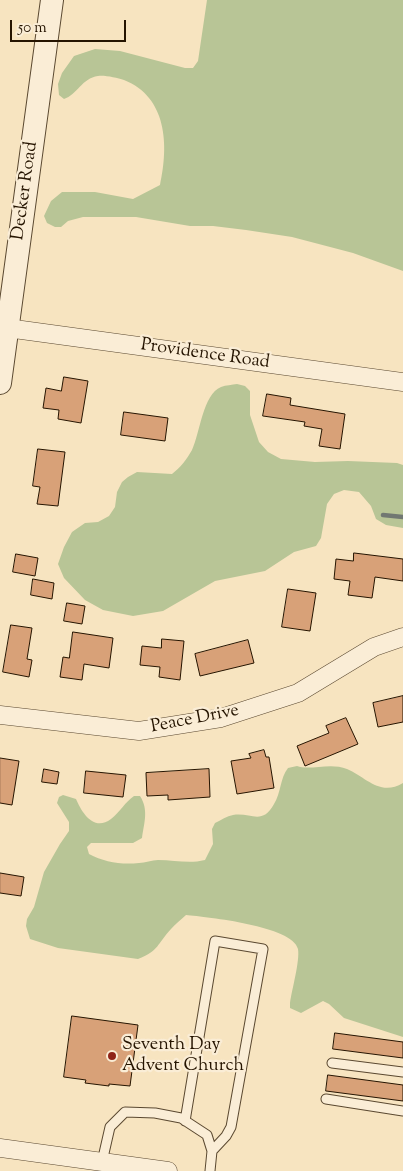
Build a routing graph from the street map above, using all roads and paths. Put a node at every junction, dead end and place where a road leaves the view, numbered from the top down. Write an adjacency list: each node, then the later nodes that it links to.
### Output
1 (52, 0): 2 (street, Decker Road)
2 (8, 328): 3 (street, Providence Road); 4 (street, Decker Road)
3 (403, 382)
4 (0, 383)
5 (403, 637): 6 (street, Peace Drive)
6 (0, 715)
7 (332, 1063): 8 (lane)
8 (403, 1072)
9 (326, 1099): 10 (lane)
10 (403, 1111)
11 (185, 1121): 13 (lane); 13 (lane); 14 (lane)
12 (0, 1148): 14 (street)
13 (212, 1151): 16 (lane)
14 (102, 1162): 15 (street)
15 (168, 1171)
16 (210, 1171)

